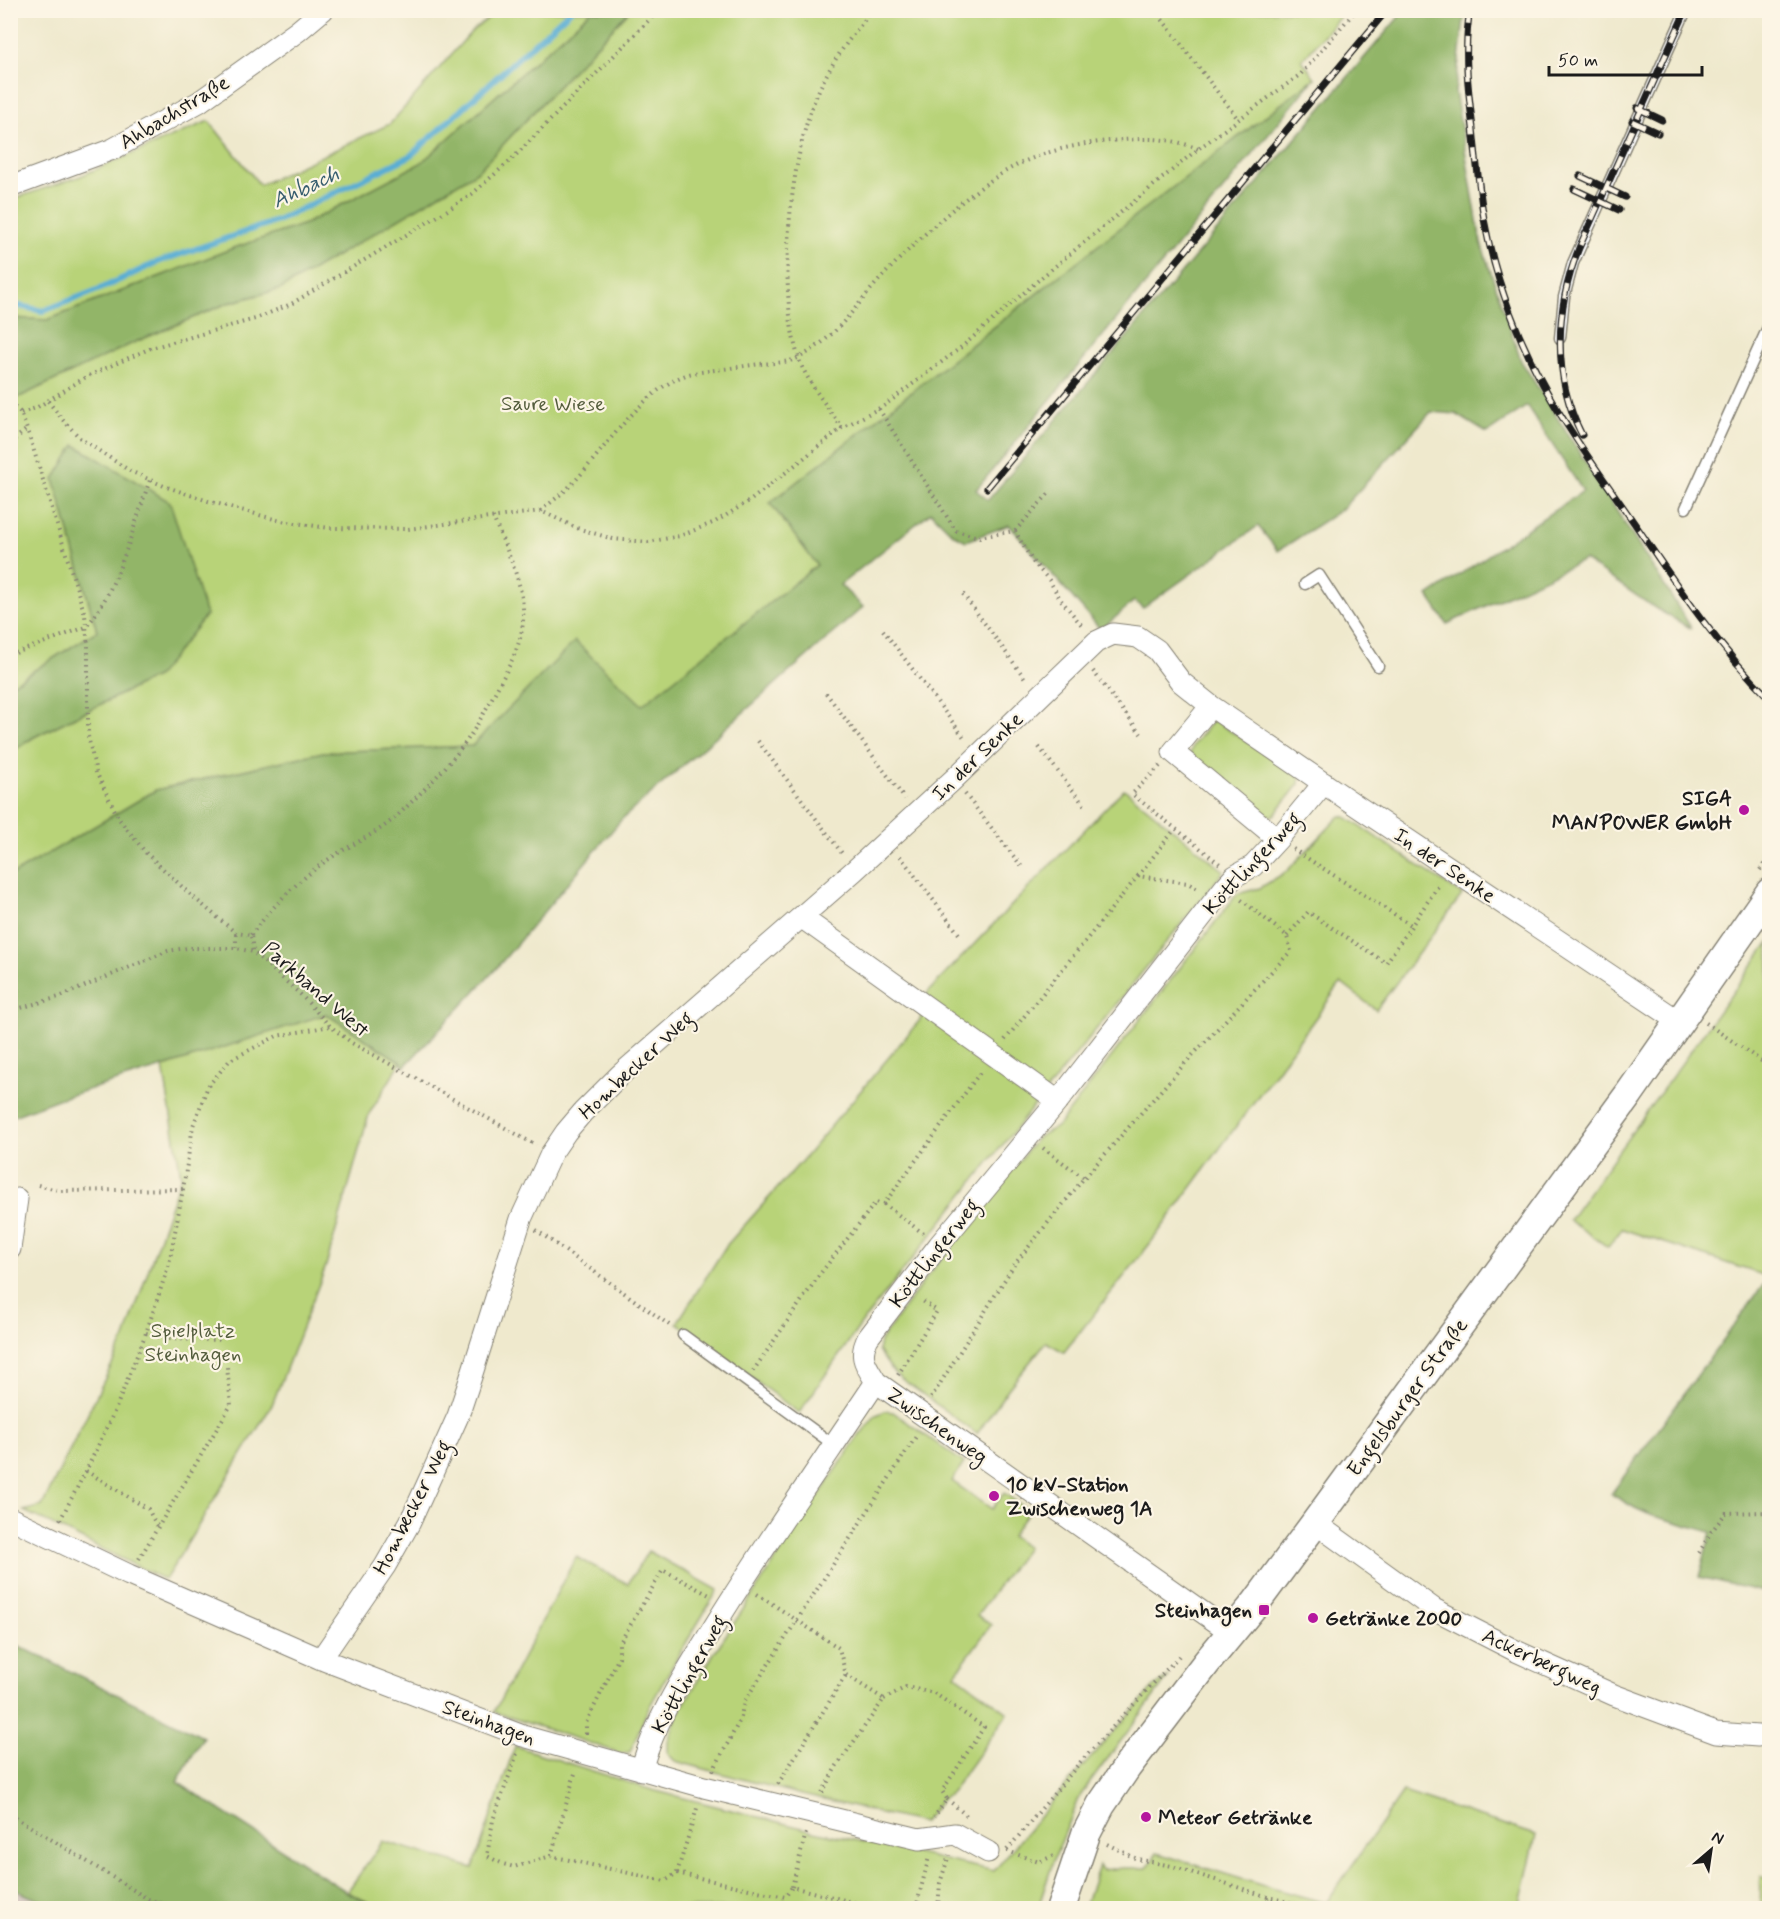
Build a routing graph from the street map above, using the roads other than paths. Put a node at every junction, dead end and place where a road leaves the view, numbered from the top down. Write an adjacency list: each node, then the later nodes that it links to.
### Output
1 (323, 10): 3 (street, Ahbachstraße)
2 (1686, 10): 5 (lane)
3 (10, 187)
4 (1770, 323): 6 (lane)
5 (1560, 338)
6 (1686, 508)
7 (1305, 584): 8 (lane)
8 (1378, 666)
9 (1211, 706): 10 (street, In der Senke); 11 (street); 13 (street, In der Senke)
10 (1324, 783): 11 (street, Köttlingerweg); 14 (street, In der Senke)
11 (1278, 839): 15 (street, Köttlingerweg)
12 (1770, 892): 14 (street, Engelsburger Straße)
13 (801, 917): 15 (street); 24 (street, Hombecker Weg)
14 (1684, 1016): 22 (street, Engelsburger Straße)
15 (1058, 1101): 19 (street, Köttlingerweg)
16 (17, 1199): 17 (street)
17 (10, 1250)
18 (683, 1335): 20 (lane)
19 (876, 1382): 20 (street, Köttlingerweg); 23 (street, Zwischenweg)
20 (834, 1445): 26 (street, Köttlingerweg)
21 (10, 1518): 24 (street, Steinhagen)
22 (1315, 1523): 23 (street, Engelsburger Straße); 25 (street, Ackerbergweg)
23 (1232, 1633): 28 (street, Engelsburger Straße)
24 (321, 1659): 26 (street, Steinhagen)
25 (1758, 1736)
26 (641, 1770): 27 (street, Steinhagen)
27 (997, 1851)
28 (1061, 1908)

